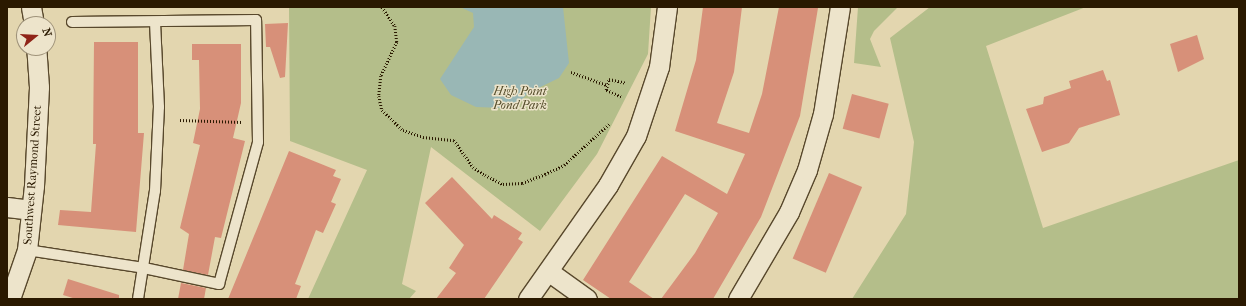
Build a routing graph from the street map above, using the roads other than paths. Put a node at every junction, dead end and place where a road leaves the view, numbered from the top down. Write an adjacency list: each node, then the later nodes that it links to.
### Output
1 (667, 7): 10 (street)
2 (840, 7): 15 (street)
3 (72, 22): 4 (lane)
4 (155, 22): 9 (lane); 9 (lane)
5 (36, 56): 7 (street, Southwest Raymond Street)
6 (7, 207): 7 (street)
7 (31, 210): 8 (street, Southwest Raymond Street)
8 (27, 250): 9 (lane); 11 (street, Southwest Raymond Street)
9 (144, 268): 12 (lane)
10 (548, 271): 13 (street); 14 (street)
11 (10, 299)
12 (138, 299)
13 (528, 299)
14 (588, 299)
15 (738, 299)

